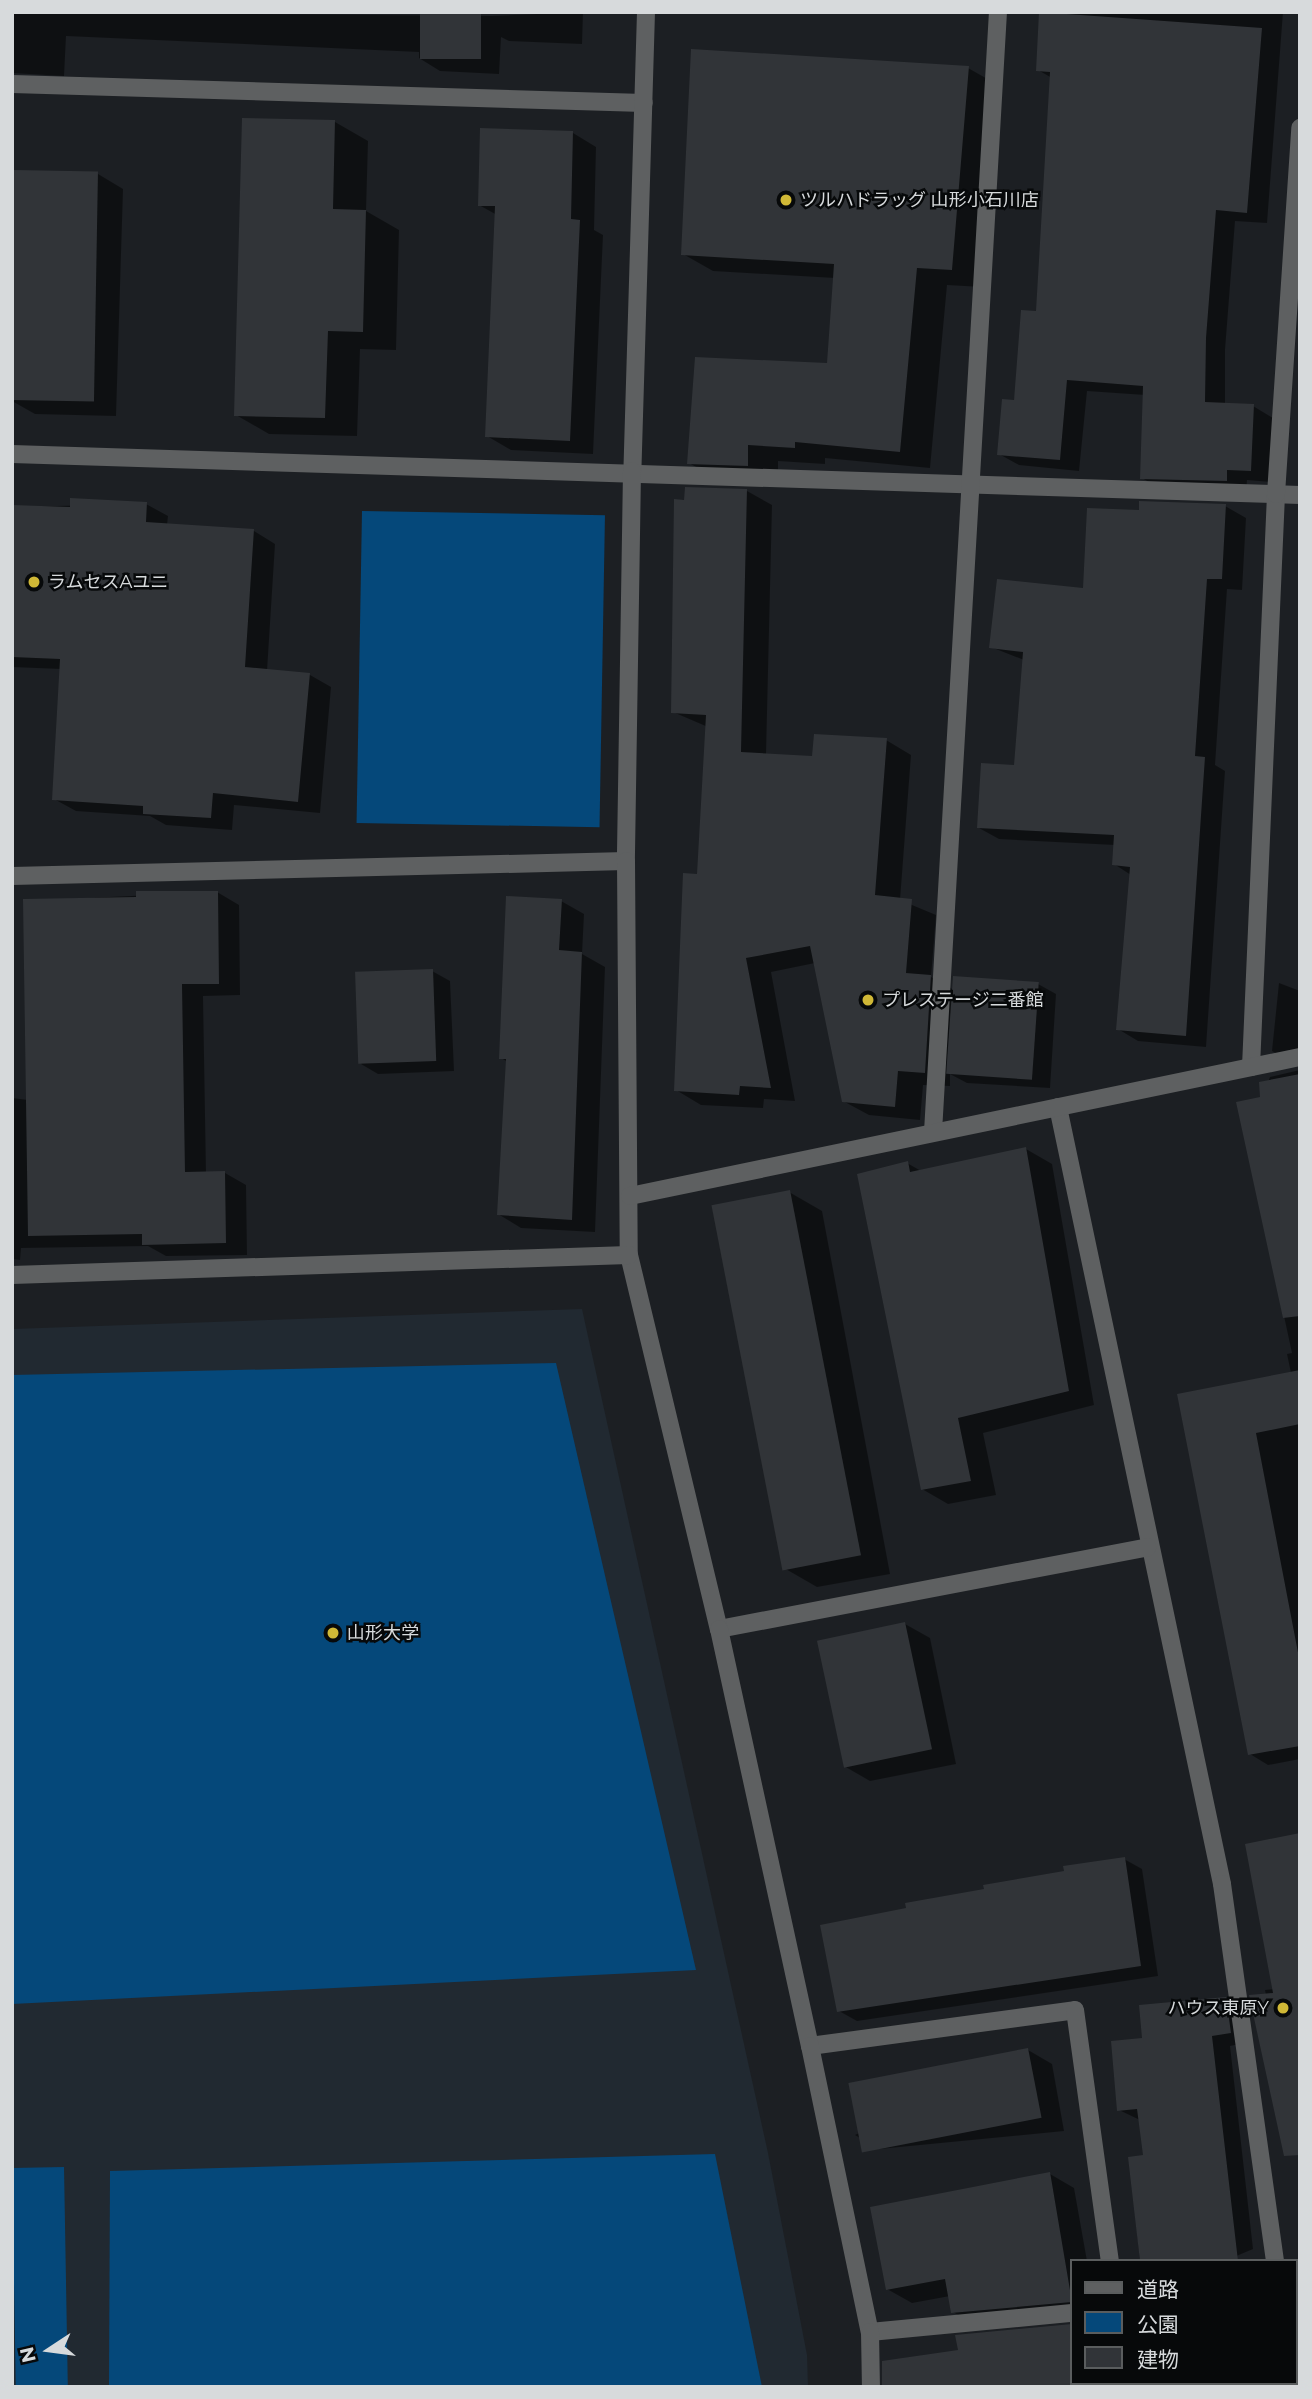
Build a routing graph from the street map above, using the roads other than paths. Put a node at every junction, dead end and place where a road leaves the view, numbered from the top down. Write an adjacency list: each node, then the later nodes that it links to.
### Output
1 (646, 12): 4 (street)
2 (998, 12): 8 (street)
3 (12, 84): 4 (street)
4 (644, 103): 7 (street)
5 (1300, 128): 9 (street)
6 (12, 454): 7 (street)
7 (632, 471): 8 (street); 11 (street)
8 (968, 483): 9 (street); 16 (street)
9 (1276, 495): 10 (street); 14 (street)
10 (1300, 495)
11 (626, 861): 12 (street); 17 (street)
12 (12, 876)
13 (1300, 1057): 14 (street)
14 (1251, 1067): 15 (street)
15 (1058, 1107): 16 (street); 20 (street)
16 (933, 1132): 17 (street)
17 (630, 1196): 18 (street)
18 (629, 1255): 19 (street); 21 (street)
19 (12, 1275)
20 (1147, 1546): 21 (street); 24 (street)
21 (719, 1629): 22 (street)
22 (810, 2046): 23 (street); 26 (street)
23 (1110, 2259)
24 (1275, 2259)
25 (1070, 2313): 26 (street)
26 (870, 2332): 27 (street)
27 (871, 2387)

